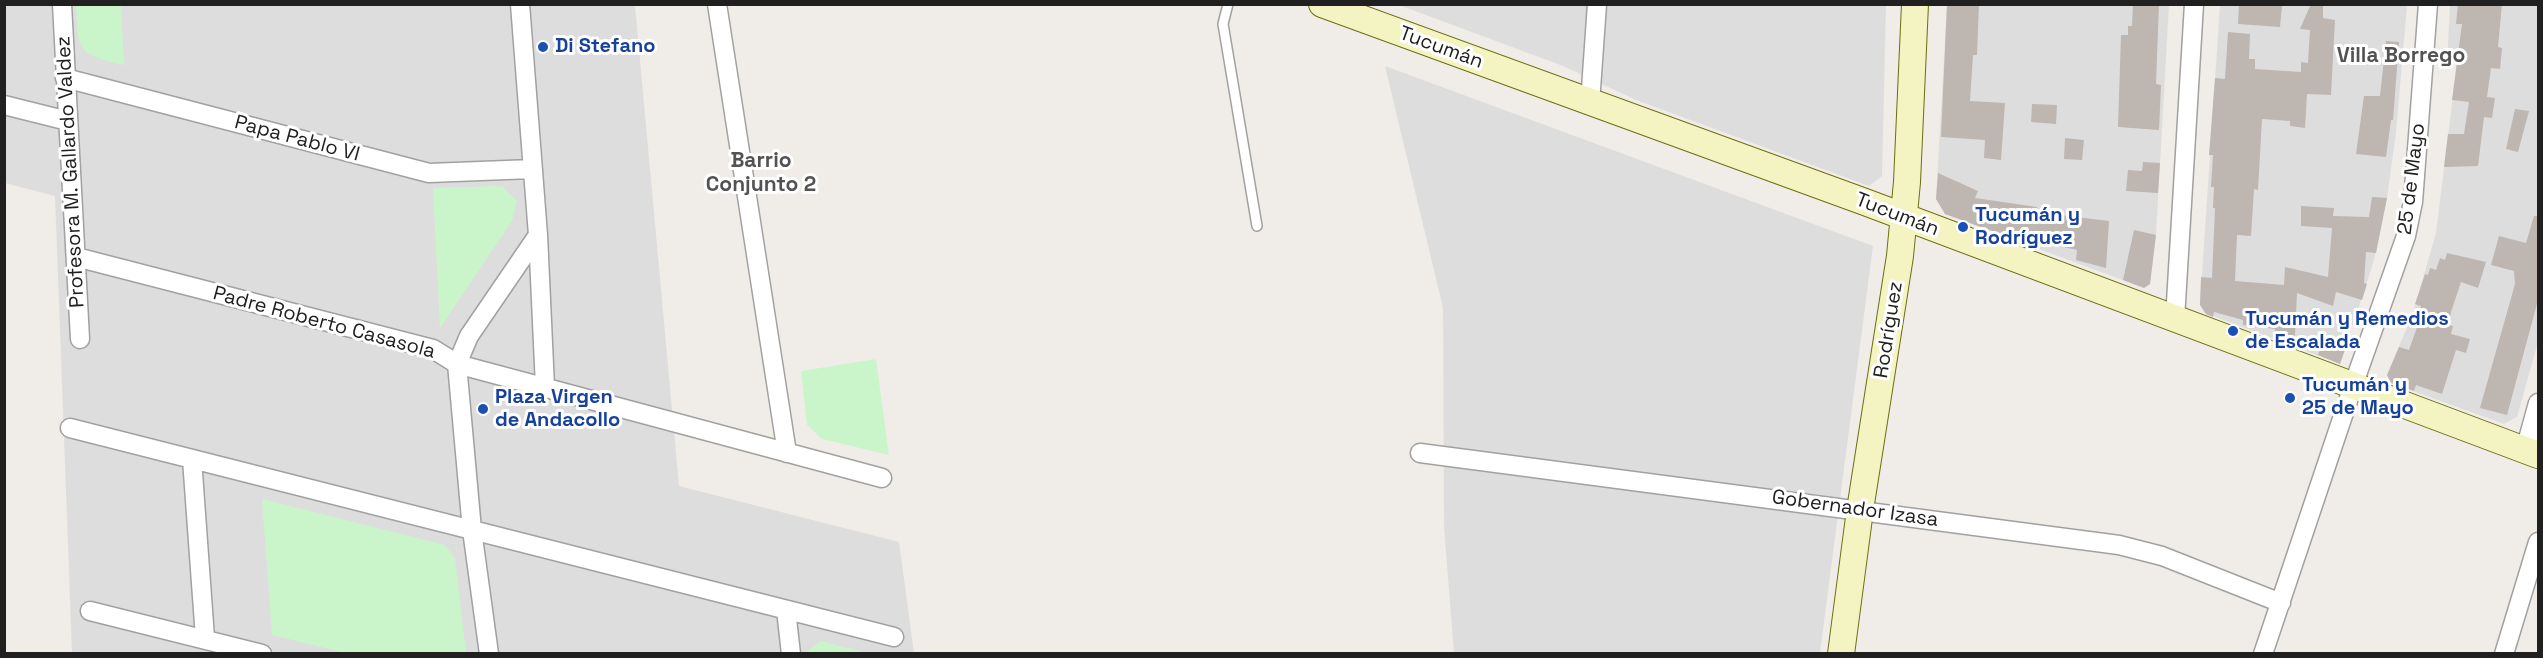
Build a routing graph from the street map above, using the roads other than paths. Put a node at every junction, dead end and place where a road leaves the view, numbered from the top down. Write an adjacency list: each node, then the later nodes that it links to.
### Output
1 (62, 4): 10 (street, Profesora M. Gallardo Valdez)
2 (520, 4): 14 (street)
3 (717, 4): 26 (street)
4 (1228, 4): 16 (lane)
5 (1322, 4): 11 (main road, Tucumán)
6 (1597, 4): 11 (street)
7 (1915, 4): 15 (main road, Rodríguez)
8 (2194, 4): 19 (street)
9 (2428, 4): 22 (street, 25 de Mayo)
10 (65, 78): 13 (street, Profesora M. Gallardo Valdez); 14 (street, Papa Pablo VI)
11 (1590, 103): 15 (main road, Tucumán)
12 (4, 105): 13 (street)
13 (68, 121): 18 (street, Profesora M. Gallardo Valdez)
14 (532, 169): 17 (street)
15 (1904, 218): 19 (main road, Tucumán); 31 (main road, Rodríguez)
16 (1257, 226)
17 (538, 236): 21 (street); 23 (street)
18 (76, 257): 20 (street, Profesora M. Gallardo Valdez); 21 (street, Padre Roberto Casasola)
19 (2175, 319): 22 (main road, Tucumán)
20 (80, 339)
21 (457, 364): 23 (street, Padre Roberto Casasola); 32 (street)
22 (2353, 386): 28 (main road, Tucumán); 34 (street, 25 de Mayo)
23 (545, 387): 26 (street, Padre Roberto Casasola)
24 (2538, 403): 28 (street)
25 (70, 428): 29 (street)
26 (787, 453): 30 (street, Padre Roberto Casasola)
27 (1420, 453): 31 (street, Gobernador Izasa)
28 (2532, 453)
29 (192, 459): 32 (street); 38 (street)
30 (882, 478)
31 (1860, 510): 34 (street, Gobernador Izasa); 42 (main road, Rodríguez)
32 (472, 530): 35 (street); 40 (street)
33 (2538, 542): 44 (street)
34 (2281, 603): 43 (street, 25 de Mayo)
35 (786, 610): 37 (street); 41 (street)
36 (90, 611): 38 (street)
37 (894, 637)
38 (205, 639): 39 (street)
39 (262, 654)
40 (489, 654)
41 (790, 654)
42 (1841, 654)
43 (2264, 654)
44 (2504, 654)

